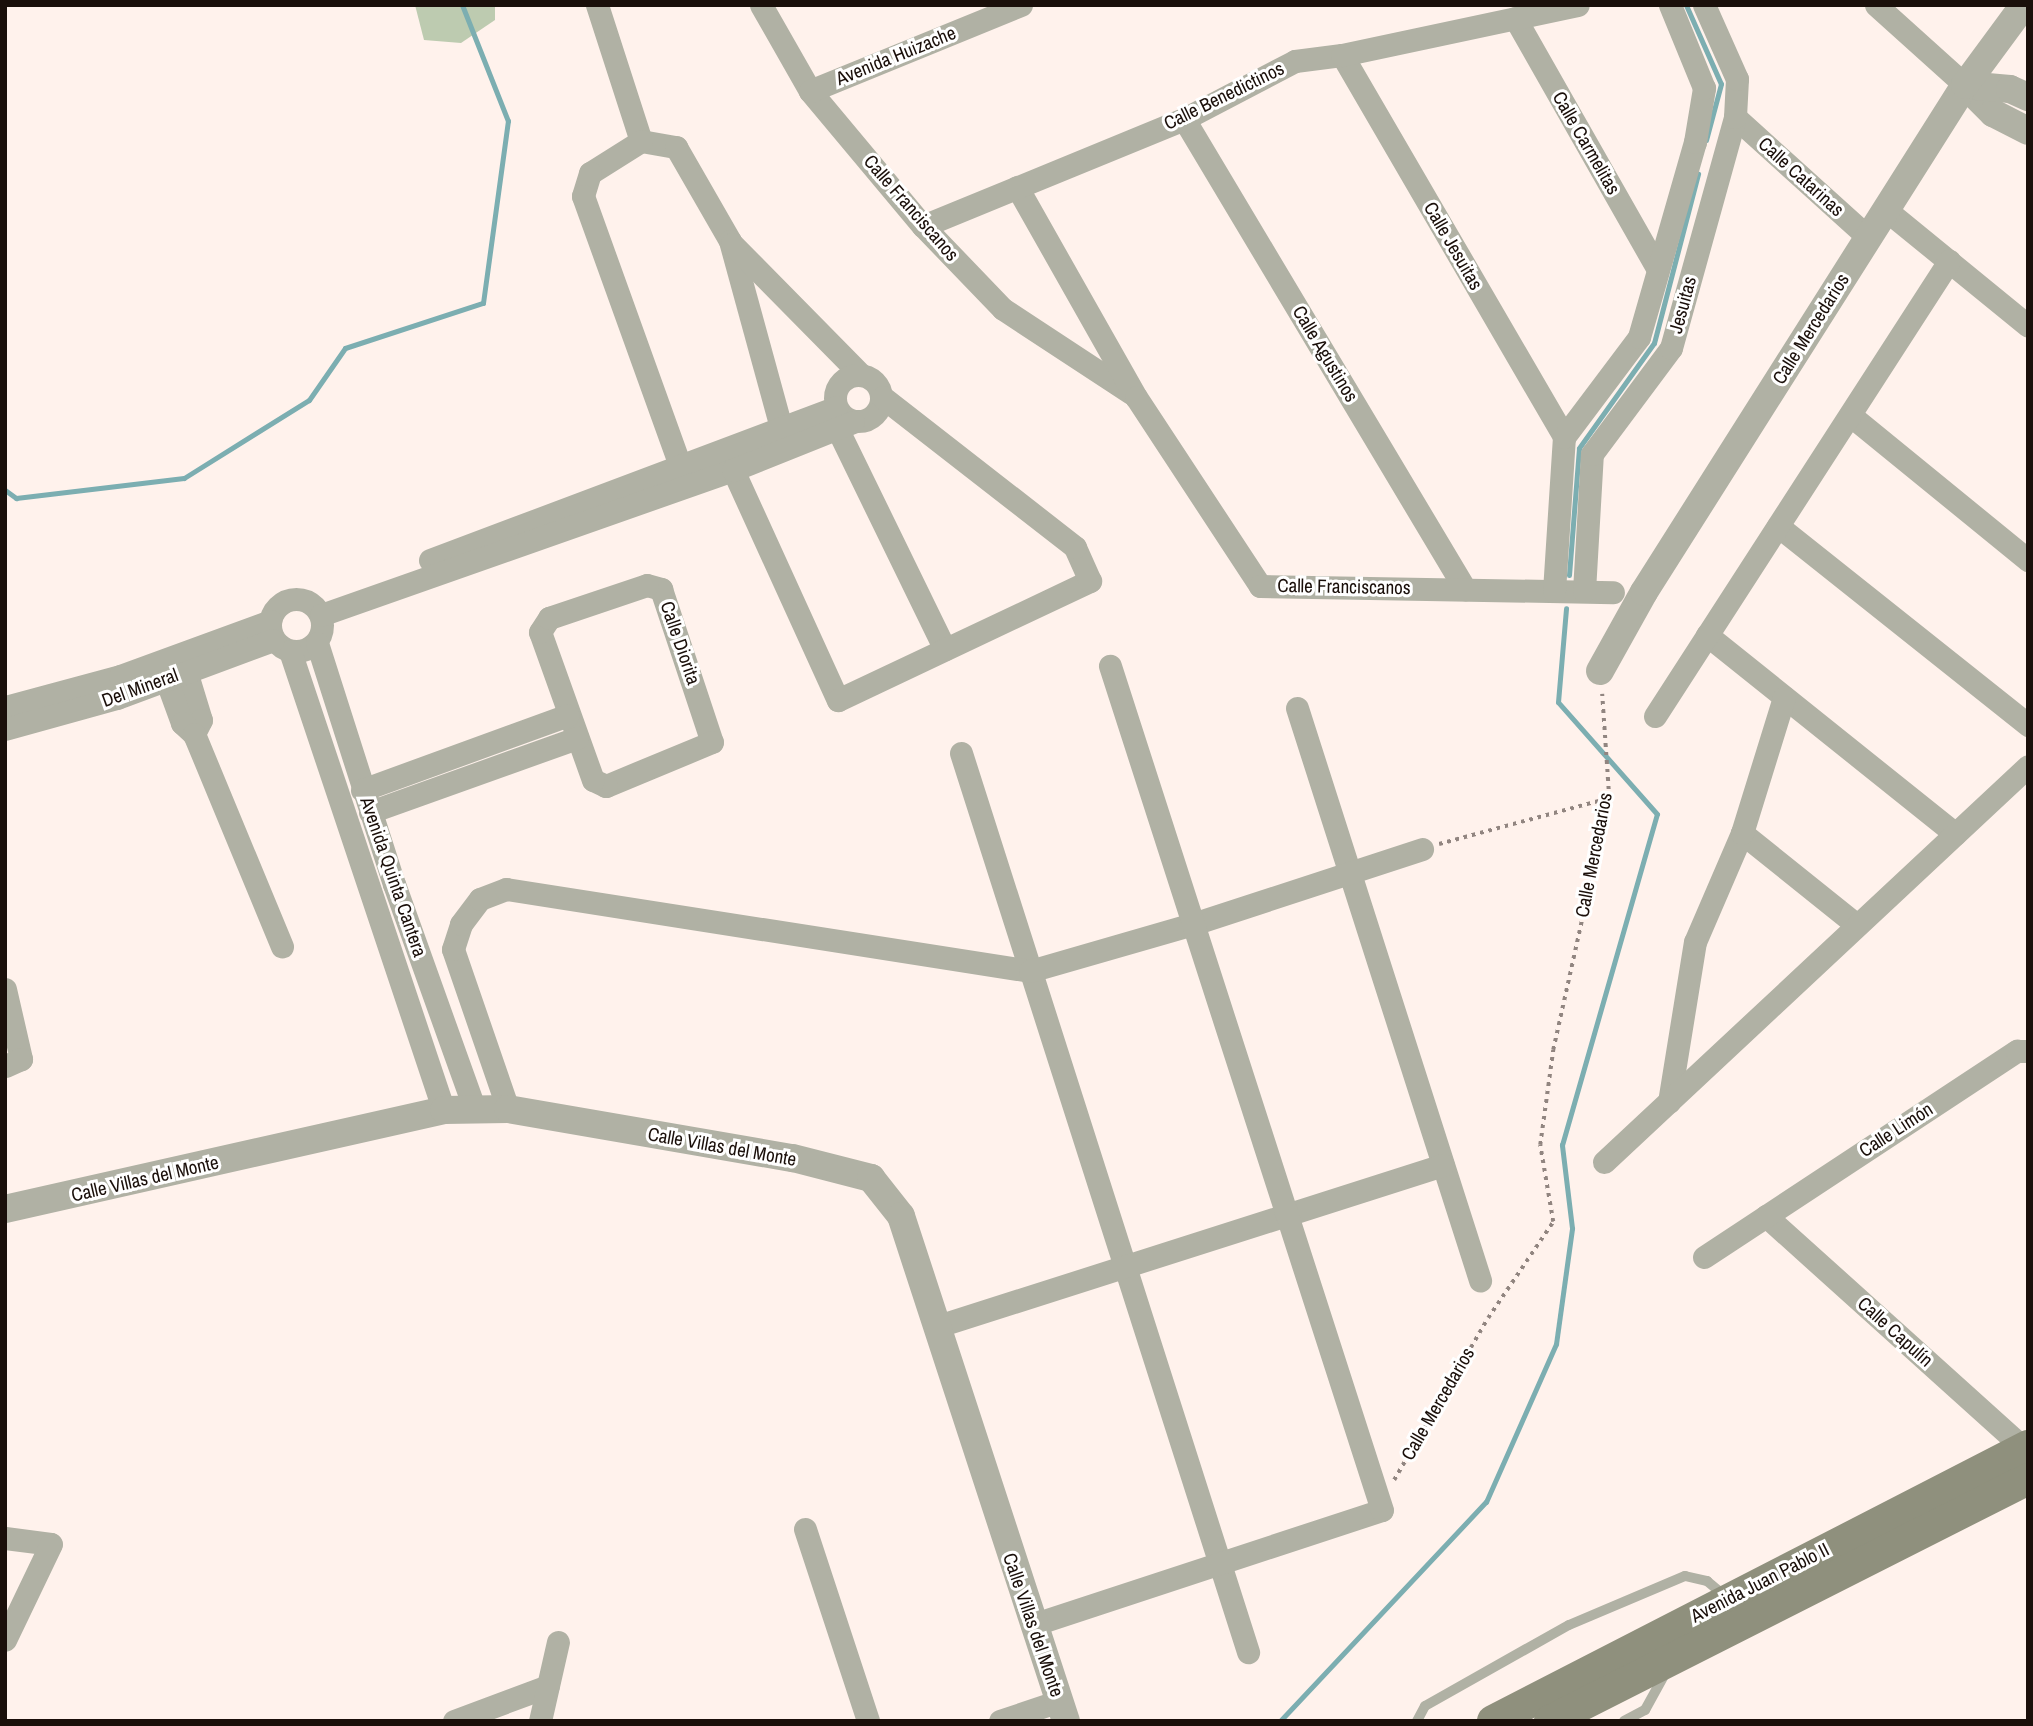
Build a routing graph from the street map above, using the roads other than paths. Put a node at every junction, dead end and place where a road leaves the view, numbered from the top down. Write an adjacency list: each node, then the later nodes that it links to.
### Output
1 (597, 5): 17 (street)
2 (761, 5): 12 (street, Calle Franciscanos)
3 (1021, 5): 12 (street, Avenida Huizache)
4 (1578, 5): 9 (street, Calle Benedictinos)
5 (1670, 5): 24 (street, Jesuitas)
6 (1704, 5): 14 (street, Jesuitas)
7 (1876, 5): 11 (street)
8 (2024, 5): 11 (street, Calle Mercedarios)
9 (1515, 18): 10 (street, Calle Benedictinos); 24 (street, Calle Carmelitas)
10 (1342, 55): 15 (street, Calle Benedictinos); 32 (street, Calle Jesuitas)
11 (1965, 85): 13 (street); 16 (street); 19 (street, Calle Mercedarios)
12 (810, 90): 20 (street, Calle Franciscanos)
13 (2028, 97)
14 (1735, 117): 21 (street, Calle Catarinas); 39 (street, Jesuitas)
15 (1184, 119): 18 (street, Calle Benedictinos); 37 (street, Calle Agustinos)
16 (2028, 131)
17 (640, 141): 22 (street); 34 (street)
18 (1017, 187): 20 (street, Calle Benedictinos); 28 (street, Calle Franciscanos)
19 (1886, 209): 21 (street, Calle Mercedarios); 23 (street)
20 (923, 226): 28 (street, Calle Franciscanos)
21 (1868, 237): 47 (street, Calle Mercedarios)
22 (730, 242): 26 (street); 31 (street)
23 (1949, 261): 25 (street); 29 (street)
24 (1657, 268): 32 (street, Jesuitas)
25 (2028, 326)
26 (861, 375): 27 (street); 30 (street)
27 (882, 397): 30 (street); 45 (street)
28 (1136, 397): 37 (street, Calle Franciscanos)
29 (1850, 415): 35 (street); 36 (street)
30 (842, 419): 31 (street); 33 (street); 45 (street)
31 (781, 428): 34 (street)
32 (1564, 437): 38 (street)
33 (733, 470): 34 (street); 45 (street)
34 (685, 476): 41 (street)
35 (1778, 526): 42 (street); 54 (street)
36 (2028, 560)
37 (1465, 589): 38 (street, Calle Franciscanos)
38 (1554, 591): 39 (street, Calle Franciscanos)
39 (1584, 591): 40 (street, Calle Franciscanos)
40 (1613, 592)
41 (318, 609): 43 (street); 44 (street)
42 (1707, 635): 49 (street); 53 (street)
43 (277, 637): 44 (street); 48 (street, Del Mineral); 50 (street, Del Mineral); 74 (street, Avenida Quinta Cantera)
44 (317, 643): 59 (street, Avenida Quinta Cantera)
45 (945, 649)
46 (1110, 666): 65 (street)
47 (1600, 671)
48 (176, 675): 55 (street, Del Mineral); 67 (street)
49 (1784, 697): 61 (street); 62 (street)
50 (5, 707)
51 (1297, 708): 64 (street)
52 (568, 715): 56 (street, Calle Diorita); 56 (street, Calle Diorita); 59 (street)
53 (1655, 716)
54 (2028, 725)
55 (5, 729)
56 (576, 738): 60 (street)
57 (961, 753): 68 (street)
58 (2028, 766): 62 (street)
59 (362, 790): 60 (street, Avenida Quinta Cantera)
60 (370, 812): 75 (street, Avenida Quinta Cantera)
61 (1742, 832): 66 (street); 72 (street)
62 (1955, 834): 66 (street)
63 (1422, 849): 64 (street)
64 (1350, 873): 65 (street); 77 (street)
65 (1193, 924): 68 (street); 79 (street)
66 (1857, 925): 72 (street)
67 (282, 946)
68 (1030, 971): 73 (street); 82 (street)
69 (5, 989): 71 (street)
70 (2028, 1051): 80 (street, Calle Limón)
71 (5, 1066)
72 (1669, 1102): 76 (street)
73 (508, 1109): 75 (street, Calle Villas del Monte); 84 (street, Calle Villas del Monte)
74 (444, 1110): 75 (street, Calle Villas del Monte); 78 (street, Calle Villas del Monte)
75 (475, 1110)
76 (1604, 1162)
77 (1443, 1164): 79 (street); 83 (street)
78 (5, 1209)
79 (1287, 1214): 82 (street); 89 (street)
80 (1766, 1216): 81 (street, Calle Limón); 85 (street, Calle Capulín)
81 (1704, 1257)
82 (1125, 1266): 84 (street); 89 (street)
83 (1480, 1280)
84 (935, 1327): 91 (street, Calle Villas del Monte)
85 (2026, 1448): 90 (main road, Avenida Juan Pablo II)
86 (2028, 1479): 95 (main road, Avenida Juan Pablo II)
87 (804, 1529): 101 (street)
88 (5, 1538): 92 (street)
89 (1220, 1563): 91 (street); 94 (street)
90 (1729, 1600): 103 (lane); 104 (main road, Avenida Juan Pablo II)
91 (1032, 1625): 97 (street, Calle Villas del Monte)
92 (5, 1640)
93 (558, 1642): 96 (street)
94 (1248, 1652)
95 (1675, 1657): 98 (main road, Avenida Juan Pablo II); 105 (lane)
96 (548, 1686): 99 (street); 100 (street)
97 (1063, 1711): 102 (street)
98 (1561, 1718)
99 (454, 1721)
100 (540, 1721)
101 (868, 1721)
102 (1000, 1721)
103 (1417, 1721)
104 (1493, 1721)
105 (1624, 1721)

